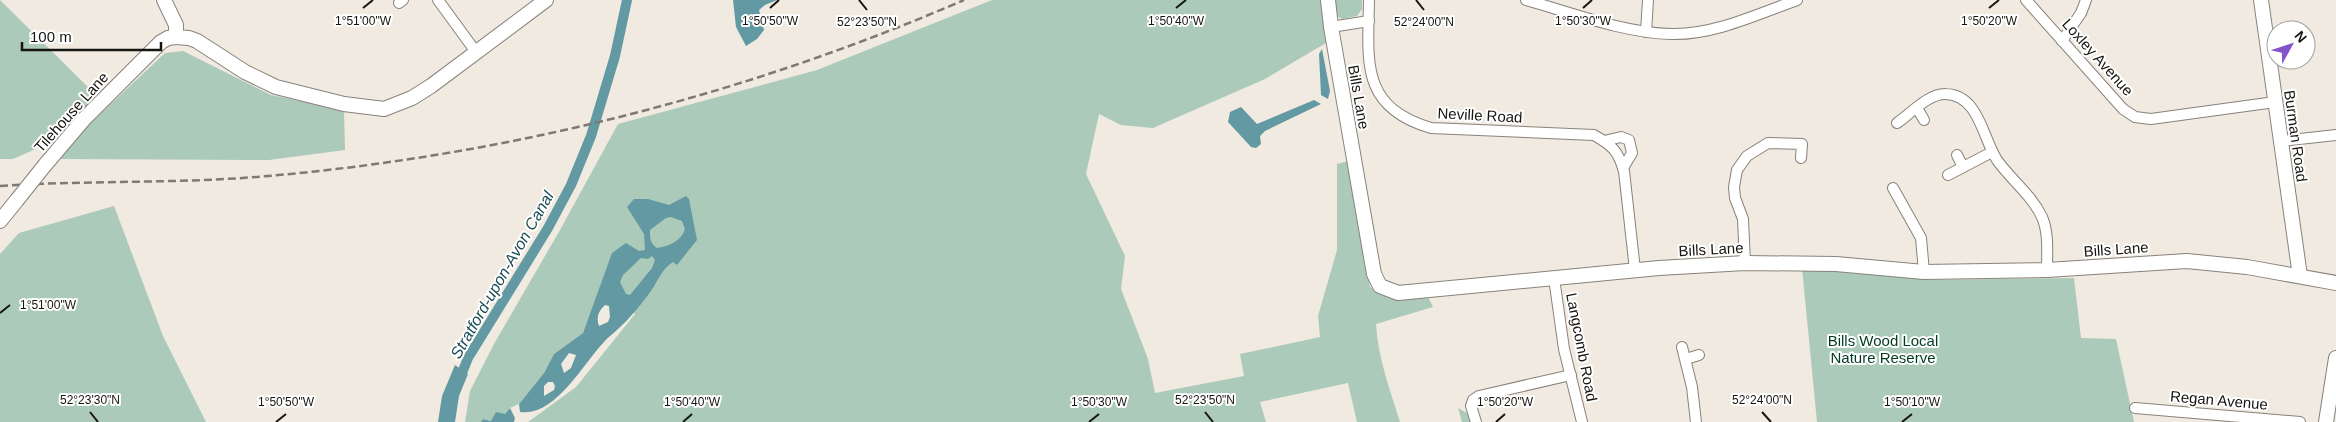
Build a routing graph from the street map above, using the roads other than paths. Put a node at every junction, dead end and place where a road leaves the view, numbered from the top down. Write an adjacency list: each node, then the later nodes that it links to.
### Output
1 (164, 0): 16 (street)
2 (438, 0): 18 (street)
3 (546, 0): 18 (street)
4 (1328, 0): 14 (street, Bills Lane)
5 (1369, 0): 13 (street, Neville Road)
6 (1529, 0): 15 (street)
7 (1648, 0): 15 (street)
8 (1797, 0): 12 (street)
9 (2026, 0): 17 (street, Loxley Avenue)
10 (2086, 0): 17 (street)
11 (2261, 0): 19 (street, Burman Road)
12 (1769, 5): 15 (street)
13 (1369, 21): 14 (street); 24 (street, Neville Road)
14 (1331, 27): 39 (street, Bills Lane)
15 (1646, 32)
16 (176, 36): 18 (street); 33 (street, Tilehouse Lane, bridge)
17 (2062, 41): 19 (street, Loxley Avenue)
18 (476, 52)
19 (2275, 102): 25 (street, Burman Road)
20 (1917, 108): 21 (street); 22 (street); 26 (street)
21 (1924, 120)
22 (1897, 123)
23 (2336, 135): 25 (street)
24 (1604, 141): 29 (street, Neville Road); 29 (street, Neville Road)
25 (2281, 141): 38 (street, Burman Road)
26 (1992, 152): 30 (street); 36 (street)
27 (1957, 155): 30 (street)
28 (1801, 158): 34 (street)
29 (1623, 168): 35 (street, Neville Road)
30 (1963, 168): 31 (street)
31 (1948, 176)
32 (1893, 188): 37 (street)
33 (0, 221)
34 (1745, 262): 35 (street, Bills Lane); 37 (street, Bills Lane)
35 (1635, 270): 39 (street, Bills Lane)
36 (2047, 270): 37 (street, Bills Lane); 38 (street, Bills Lane)
37 (1924, 272)
38 (2300, 276): 40 (street, Bills Lane)
39 (1554, 278): 45 (street, Langcomb Road)
40 (2336, 283)
41 (1682, 347): 44 (street)
42 (1699, 355): 44 (street)
43 (2336, 358): 47 (street)
44 (1686, 359): 50 (street)
45 (1571, 375): 48 (street); 49 (street, Langcomb Road)
46 (2135, 408): 51 (street, Regan Avenue)
47 (2332, 408): 52 (street)
48 (1476, 422)
49 (1582, 422)
50 (1696, 422)
51 (2300, 422)
52 (2326, 422)

